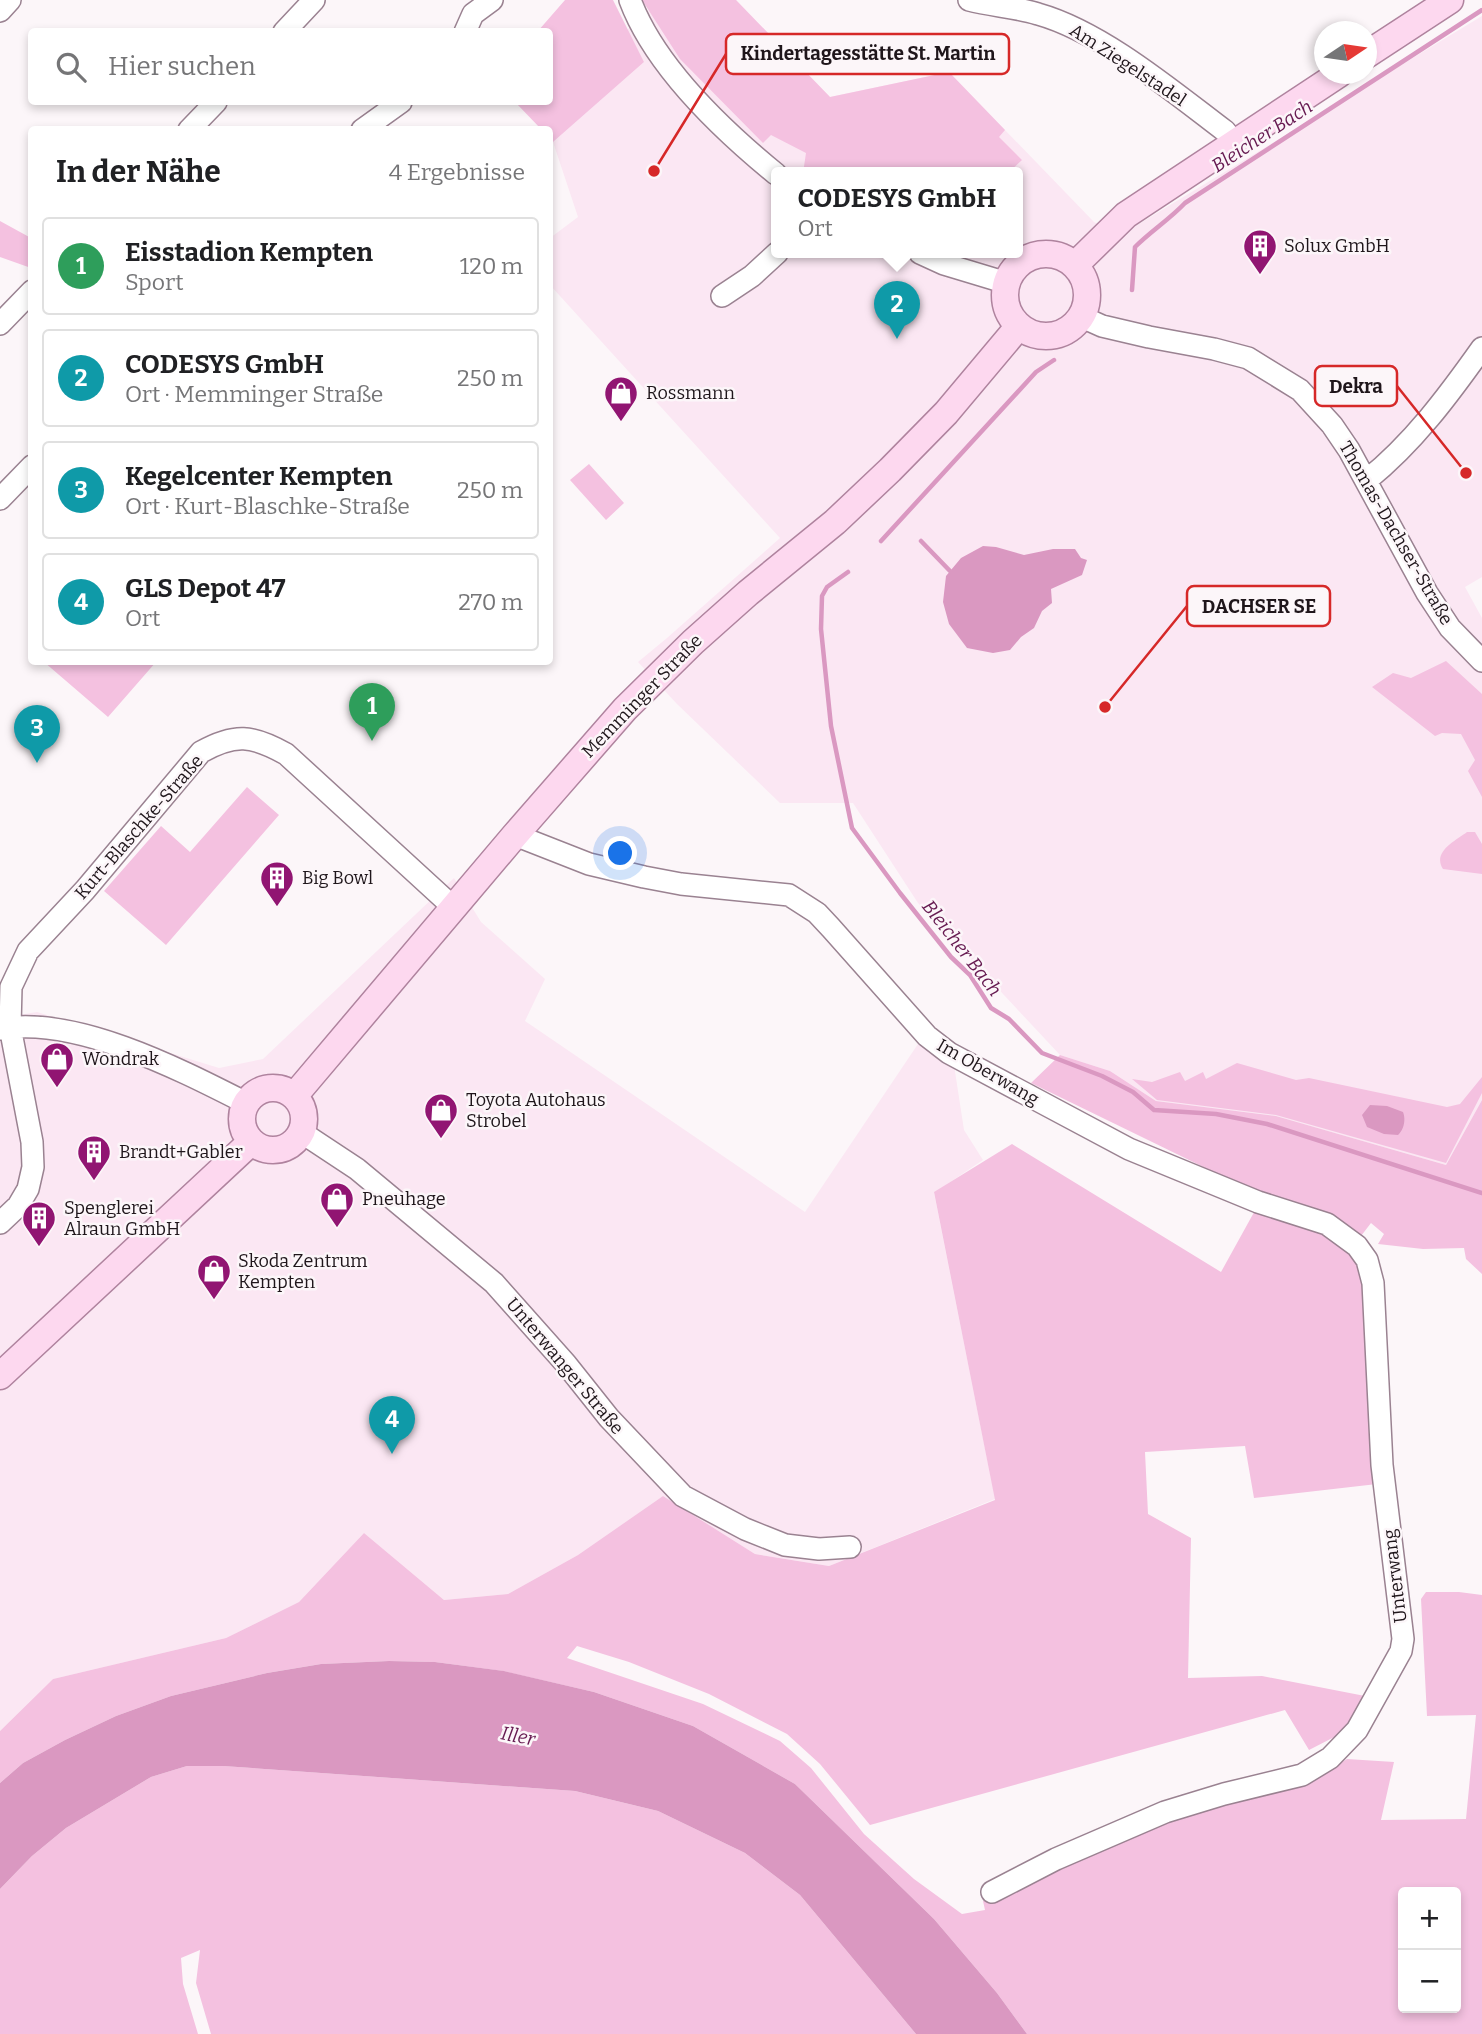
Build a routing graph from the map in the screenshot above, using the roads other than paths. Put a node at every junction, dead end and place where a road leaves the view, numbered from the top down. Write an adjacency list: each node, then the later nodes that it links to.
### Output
1 (10, 0): 7 (street)
2 (314, 0): 9 (street)
3 (492, 0): 8 (street)
4 (630, 0): 17 (street)
5 (969, 0): 16 (street, Am Ziegelstadel)
6 (1450, 0): 10 (main road)
7 (0, 10)
8 (468, 15)
9 (288, 28)
10 (1377, 48)
11 (1324, 84): 16 (main road)
12 (213, 105): 14 (street)
13 (397, 105): 15 (street)
14 (193, 126)
15 (368, 126)
16 (1234, 142): 20 (main road)
17 (771, 170)
18 (772, 258): 23 (street)
19 (930, 258): 21 (street)
20 (1075, 265): 21 (main road); 24 (main road)
21 (1007, 283): 26 (main road)
22 (28, 296): 25 (street)
23 (722, 296)
24 (1082, 317): 26 (main road); 29 (street, Thomas-Dachser-Straße)
25 (0, 324)
26 (1019, 326): 32 (main road, Memminger Straße)
27 (1482, 348): 29 (street)
28 (28, 470): 30 (street)
29 (1367, 480): 31 (street, Thomas-Dachser-Straße)
30 (0, 499)
31 (1482, 661)
32 (514, 835): 33 (main road, Memminger Straße); 40 (street, Im Oberwang)
33 (453, 907): 34 (street, Kurt-Blaschke-Straße); 35 (main road, Memminger Straße)
34 (5, 1028): 36 (street); 39 (street, Kurt-Blaschke-Straße)
35 (295, 1095): 36 (main road); 37 (main road)
36 (246, 1103): 38 (main road)
37 (301, 1132): 38 (main road); 42 (street, Unterwanger Straße)
38 (251, 1142): 41 (main road)
39 (0, 1223)
40 (1367, 1260): 43 (street, Unterwang)
41 (0, 1376)
42 (850, 1547)
43 (992, 1892)

